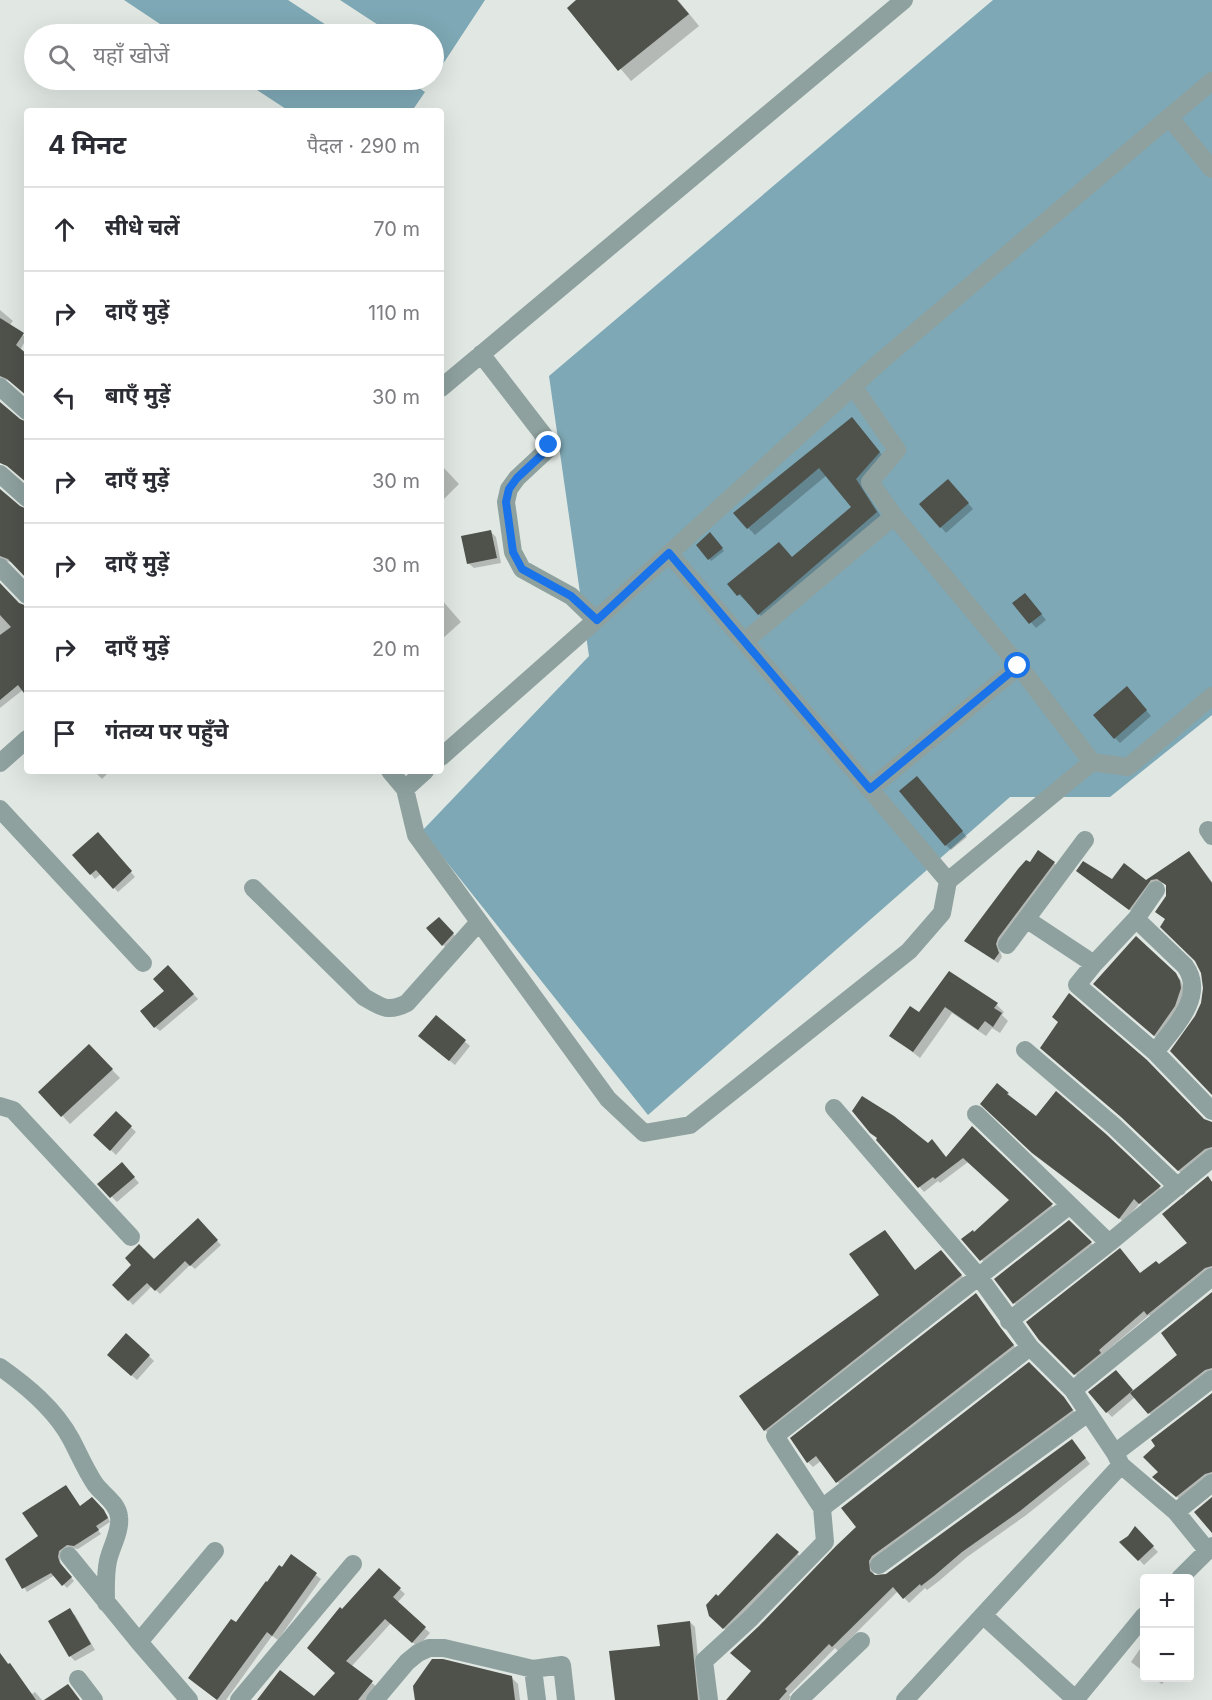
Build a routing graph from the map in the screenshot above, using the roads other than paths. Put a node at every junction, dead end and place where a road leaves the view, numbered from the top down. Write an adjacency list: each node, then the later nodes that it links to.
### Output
1 (904, 0): 5 (street)
2 (1212, 81): 3 (street)
3 (1169, 117): 4 (street); 7 (street)
4 (1212, 169)
5 (482, 354): 6 (street); 16 (street)
6 (444, 386)
7 (854, 386): 12 (street); 13 (street)
8 (0, 387): 9 (street)
9 (24, 408)
10 (0, 474): 11 (street)
11 (24, 495)
12 (894, 516): 17 (street); 18 (street)
13 (669, 553): 16 (street); 17 (street)
14 (0, 567): 15 (street)
15 (24, 592)
16 (597, 620): 21 (street)
17 (745, 641): 27 (street)
18 (1018, 666): 22 (street); 27 (street)
19 (1212, 696): 22 (street)
20 (24, 742): 23 (street)
21 (444, 754)
22 (1092, 762): 30 (street)
23 (0, 763)
24 (392, 774): 26 (street)
25 (422, 774): 26 (street)
26 (405, 789): 35 (street)
27 (870, 789): 30 (street)
28 (0, 809): 37 (street)
29 (1084, 840): 33 (street)
30 (948, 880): 35 (street)
31 (254, 888): 35 (street)
32 (1156, 890): 34 (street)
33 (1026, 919): 36 (street); 38 (street)
34 (1136, 919): 38 (street); 40 (street)
35 (479, 922)
36 (1007, 945)
37 (143, 963)
38 (1094, 964): 40 (street)
39 (1025, 1050): 46 (street)
40 (1155, 1052): 43 (street)
41 (0, 1106): 48 (street)
42 (834, 1108): 50 (street)
43 (1212, 1111)
44 (976, 1114): 47 (street)
45 (1212, 1158): 46 (street)
46 (1178, 1186): 49 (street)
47 (1070, 1205): 49 (street); 50 (street)
48 (130, 1237)
49 (1109, 1243): 52 (street)
50 (979, 1277): 52 (street); 60 (street)
51 (1212, 1277): 56 (street)
52 (1009, 1321): 53 (street)
53 (1030, 1347): 56 (street); 60 (street)
54 (0, 1367): 68 (street)
55 (1212, 1379): 58 (street)
56 (1073, 1390): 57 (street)
57 (1088, 1413): 58 (street); 66 (street)
58 (1118, 1459): 61 (street); 69 (street)
59 (1212, 1483): 61 (street)
60 (822, 1508): 83 (street)
61 (1176, 1512): 62 (street)
62 (1209, 1548): 67 (street)
63 (215, 1551): 72 (street)
64 (69, 1557): 68 (street)
65 (353, 1564): 78 (street)
66 (879, 1565)
67 (1184, 1574)
68 (106, 1603): 72 (street)
69 (983, 1616): 85 (street); 86 (street)
70 (1140, 1621): 86 (street)
71 (861, 1641): 84 (street)
72 (139, 1642): 77 (street)
73 (532, 1669): 74 (street); 81 (street); 82 (street)
74 (396, 1677): 79 (street); 80 (street)
75 (78, 1679): 76 (street)
76 (94, 1700)
77 (189, 1700)
78 (239, 1700)
79 (375, 1700)
80 (397, 1700)
81 (537, 1700)
82 (566, 1700)
83 (709, 1700)
84 (801, 1700)
85 (904, 1700)
86 (1075, 1700)

